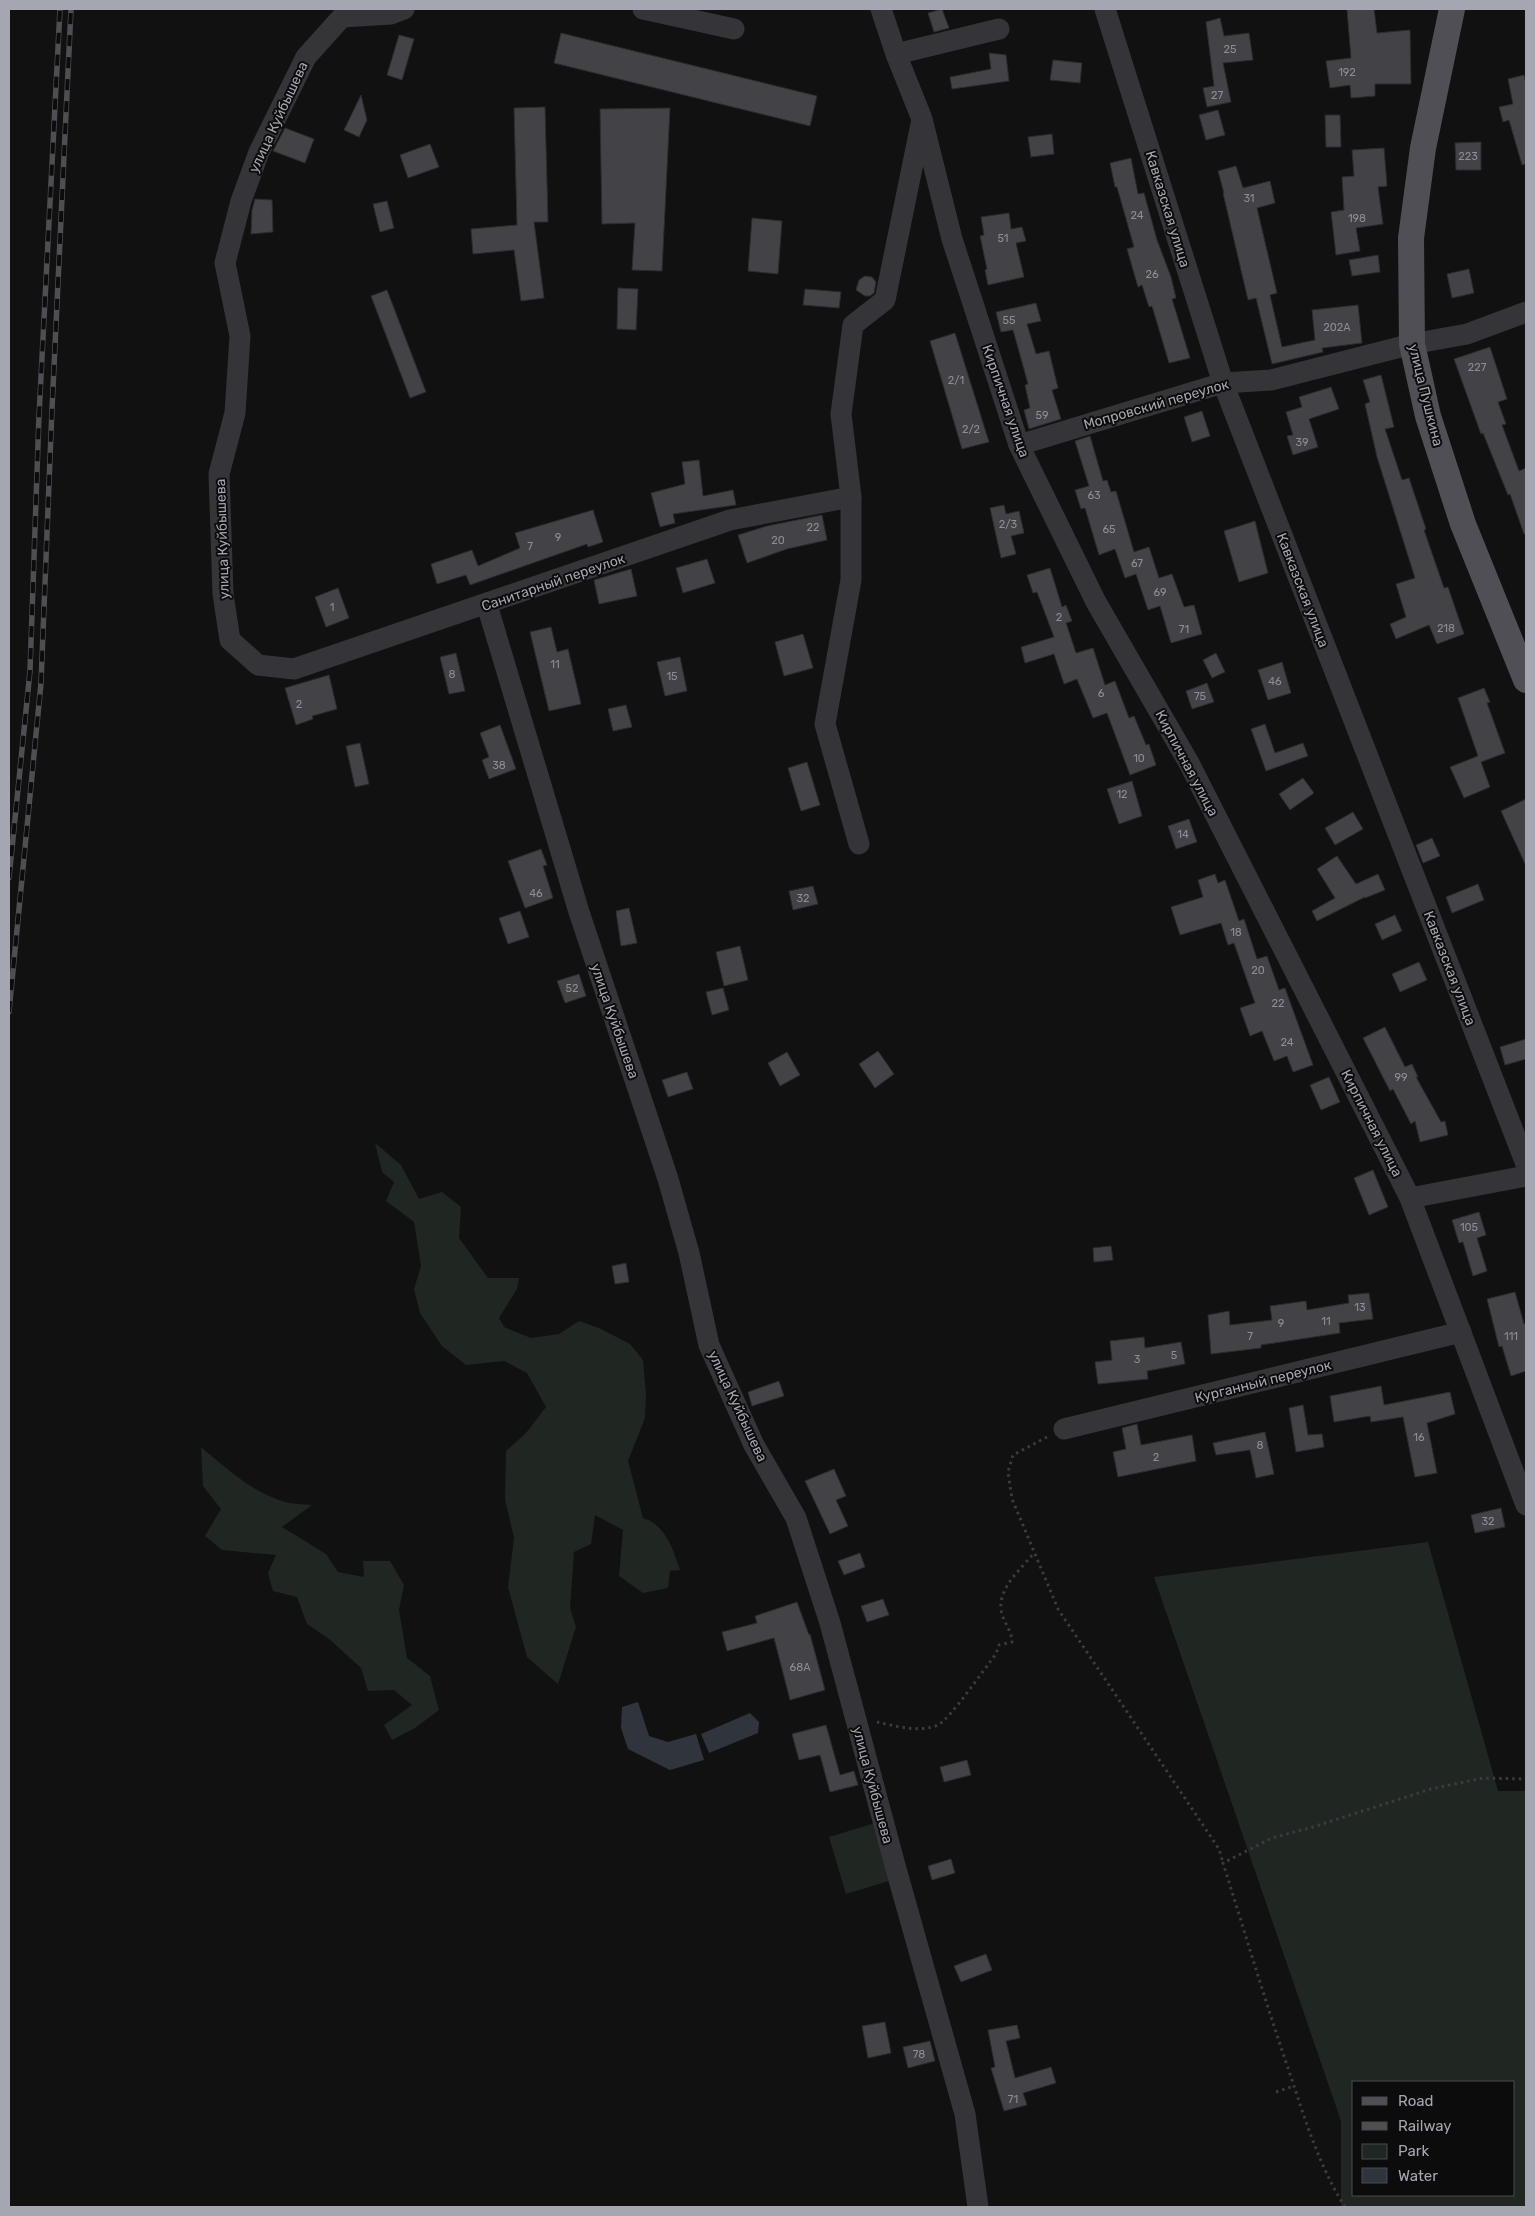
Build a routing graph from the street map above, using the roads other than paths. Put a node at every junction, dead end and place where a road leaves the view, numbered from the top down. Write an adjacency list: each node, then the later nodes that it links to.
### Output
1 (404, 9): 16 (street, улица Куйбышева)
2 (643, 9): 6 (street)
3 (882, 9): 8 (street, Кирпичная улица)
4 (1105, 9): 12 (street, Кавказская улица)
5 (1452, 9): 11 (main road, улица Пушкина)
6 (734, 29)
7 (999, 29): 8 (street)
8 (896, 54): 9 (street, Кирпичная улица)
9 (922, 119): 13 (street, Кирпичная улица); 14 (street)
10 (1526, 312): 11 (street, Мопровский переулок)
11 (1412, 344): 12 (street, Мопровский переулок); 17 (main road, улица Пушкина)
12 (1223, 382): 13 (street, Мопровский переулок); 19 (street, Кавказская улица)
13 (1019, 445): 21 (street, Кирпичная улица)
14 (851, 497): 15 (street, Санитарный переулок); 18 (street)
15 (487, 605): 16 (street, Санитарный переулок); 25 (street, улица Куйбышева)
16 (258, 665)
17 (1526, 680)
18 (859, 844)
19 (1526, 1164)
20 (1526, 1176): 21 (street)
21 (1410, 1198): 22 (street, Кирпичная улица)
22 (1461, 1332): 23 (street, Курганный переулок); 24 (street, Кирпичная улица)
23 (1064, 1429)
24 (1526, 1505)
25 (978, 2207)

